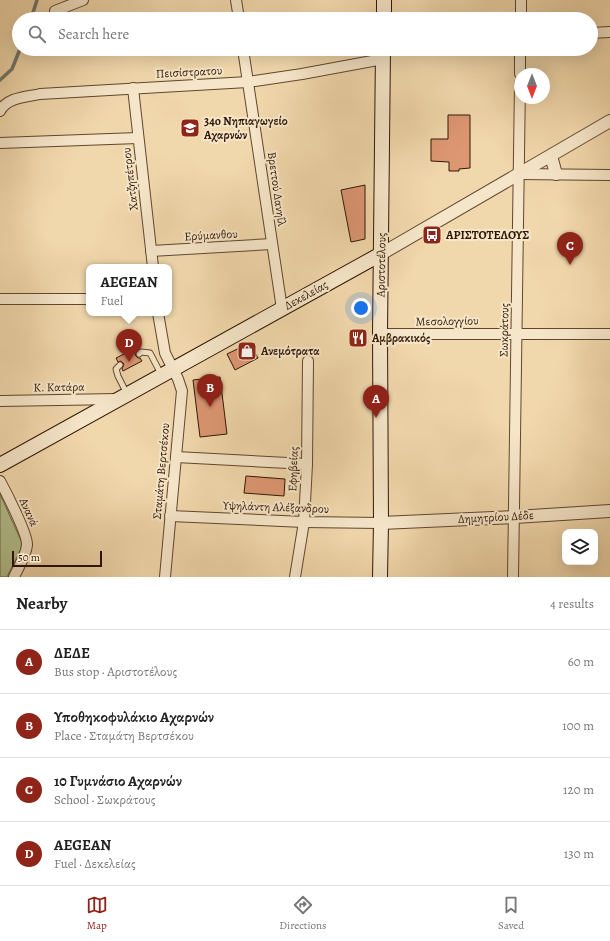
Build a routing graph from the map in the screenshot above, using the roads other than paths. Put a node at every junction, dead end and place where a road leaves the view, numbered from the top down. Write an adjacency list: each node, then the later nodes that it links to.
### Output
1 (82, 0): 5 (street)
2 (236, 0): 6 (street)
3 (384, 0): 7 (main road)
4 (521, 0): 8 (street)
5 (55, 11)
6 (238, 12)
7 (384, 12)
8 (521, 12)
9 (610, 32): 10 (street)
10 (598, 33)
11 (244, 56): 16 (street, Βρεττού Δανηΐλ)
12 (375, 56): 16 (street, Πεισίστρατου)
13 (383, 56): 29 (main road, Αριστοτέλους)
14 (520, 56): 15 (street)
15 (520, 68)
16 (248, 82): 17 (street, Πεισίστρατου); 27 (street, Βρεττού Δανηΐλ)
17 (132, 88): 19 (street, Πεισίστρατου); 21 (street, Χατζηπέτρου)
18 (520, 104): 24 (street, Σωκράτους)
19 (0, 111)
20 (610, 122): 23 (street, Δεκελείας)
21 (138, 138): 22 (street); 28 (street, Χατζηπέτρου)
22 (0, 143)
23 (551, 156): 24 (street, Δεκελείας); 25 (street)
24 (519, 174): 25 (street); 29 (street, Δεκελείας); 35 (street, Σωκράτους)
25 (556, 174): 26 (street)
26 (610, 175)
27 (272, 244): 28 (street, Ερύμανθου); 33 (street, Βρεττού Δανηΐλ)
28 (151, 251): 30 (street, Χατζηπέτρου)
29 (381, 254): 33 (main road, Δεκελείας); 36 (main road, Αριστοτέλους)
30 (153, 264)
31 (0, 299): 32 (street)
32 (86, 299)
33 (282, 308): 41 (main road, Δεκελείας)
34 (159, 316): 41 (street)
35 (516, 333): 36 (street, Μεσολογγίου); 37 (street, Μεσολογγίου); 50 (street, Σωκράτους)
36 (380, 334): 52 (main road, Αριστοτέλους)
37 (610, 334)
38 (139, 354): 41 (lane)
39 (308, 361): 45 (street, Εφηβείας)
40 (120, 365): 42 (lane)
41 (167, 372): 42 (main road, Δεκελείας); 44 (street, Σταμάτη Βερτσέκου)
42 (123, 397): 43 (street, Κ. Κατάρα); 46 (main road, Δεκελείας)
43 (0, 401)
44 (176, 457): 45 (street); 49 (street, Σταμάτη Βερτσέκου)
45 (307, 464): 51 (street, Εφηβείας)
46 (0, 465)
47 (0, 482): 53 (street, Ανανά)
48 (610, 511): 50 (street, Δημητρίου Δέδε)
49 (170, 516): 51 (street, Υψηλάντη Αλέξανδρου); 54 (street, Σταμάτη Βερτσέκου)
50 (515, 517): 52 (street, Δημητρίου Δέδε); 57 (street, Σωκράτους)
51 (304, 522): 52 (street, Υψηλάντη Αλέξανδρου); 55 (street, Εφηβείας)
52 (381, 523): 56 (main road, Αριστοτέλους)
53 (14, 577)
54 (165, 577)
55 (295, 577)
56 (380, 577)
57 (513, 577)

